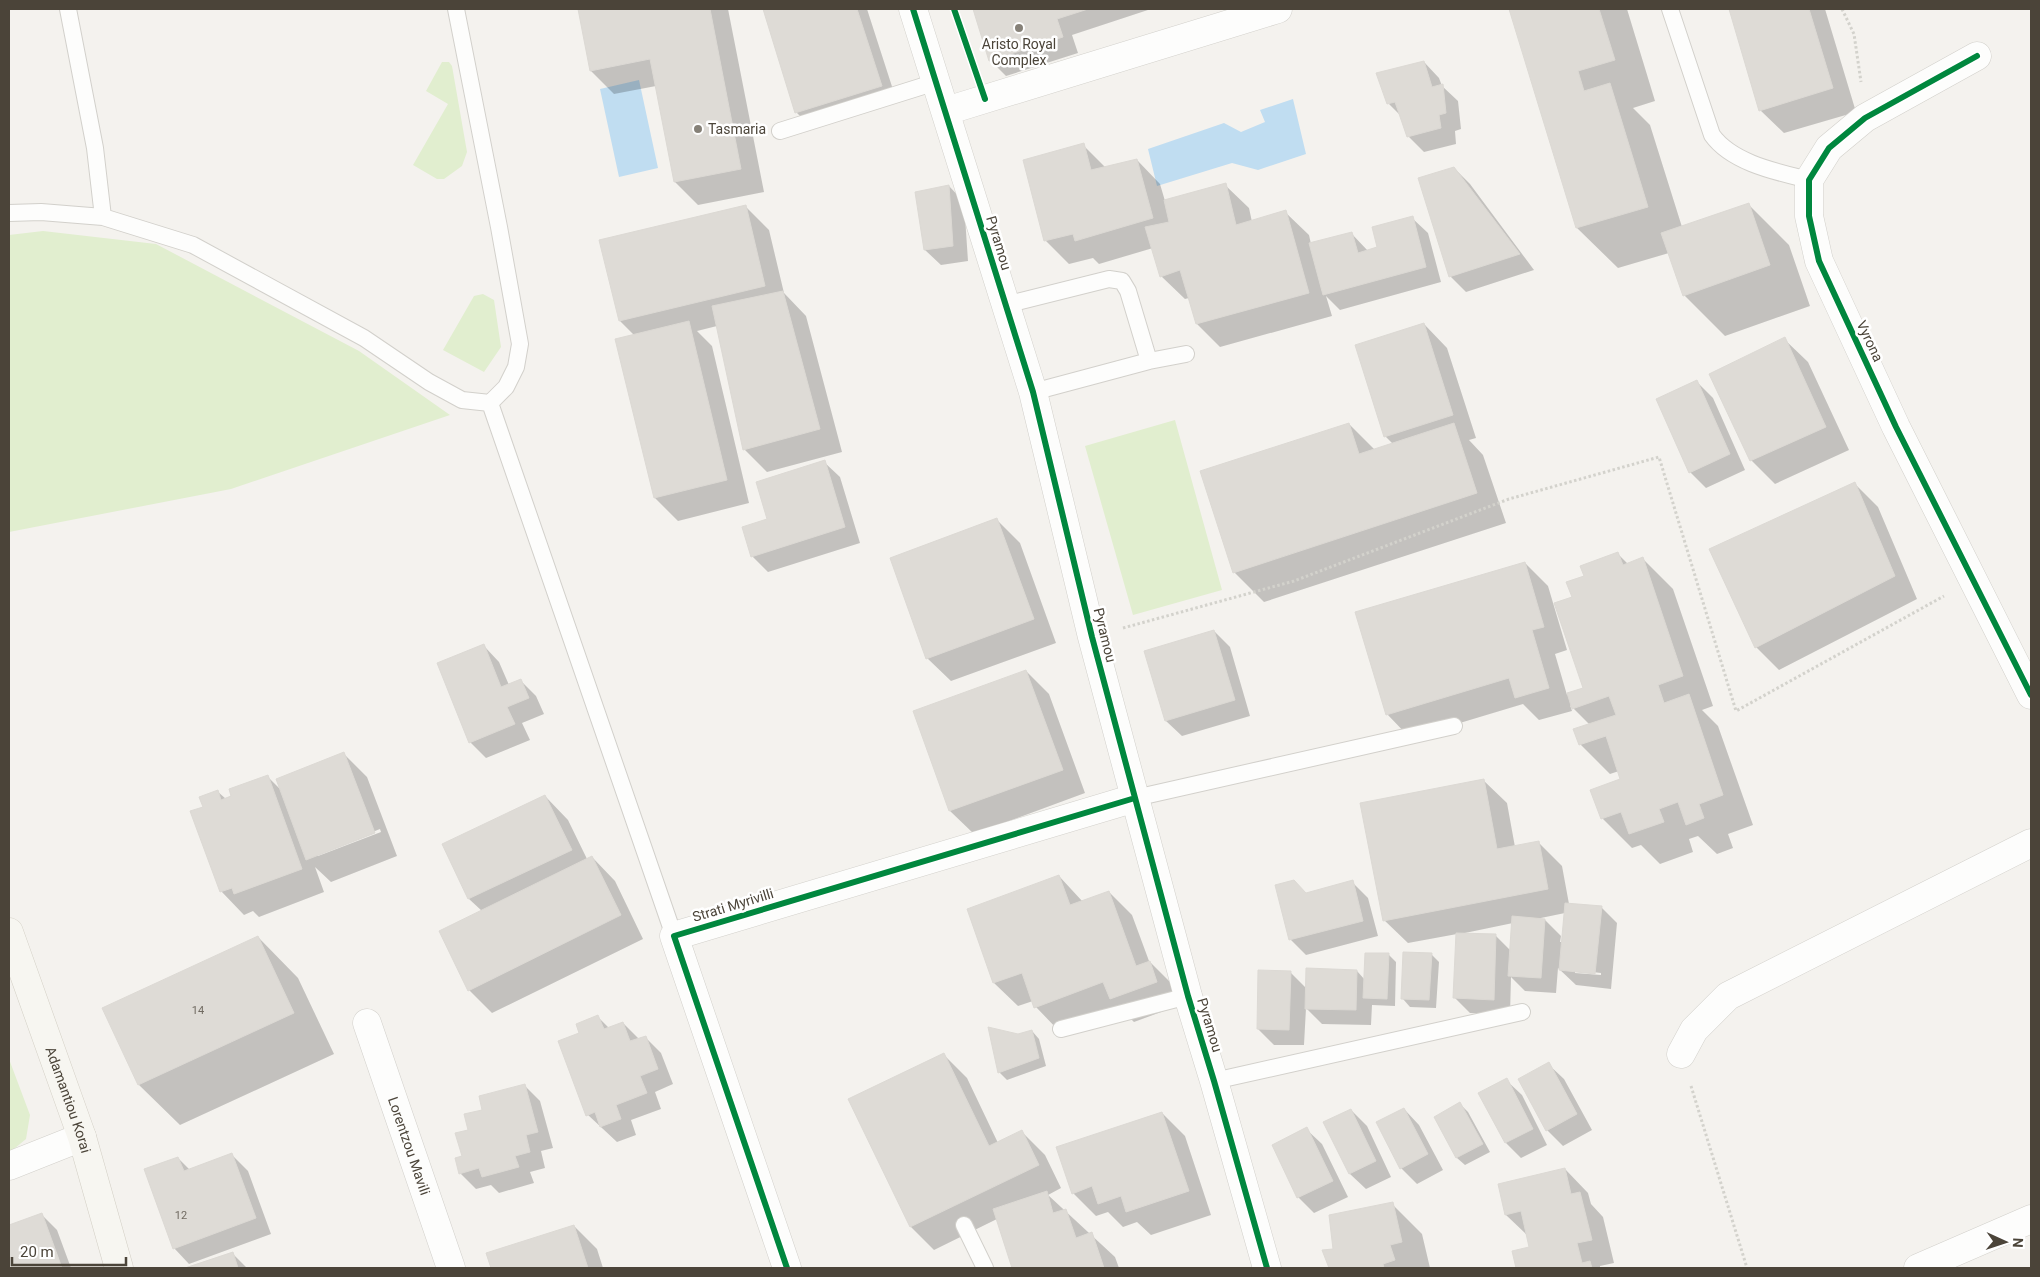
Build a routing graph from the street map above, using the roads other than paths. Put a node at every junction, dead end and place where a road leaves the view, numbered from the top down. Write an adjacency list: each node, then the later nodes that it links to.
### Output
1 (68, 9): 12 (lane)
2 (456, 9): 17 (lane)
3 (913, 9): 7 (street, Pyramou)
4 (1278, 9): 8 (street)
5 (1670, 9): 10 (lane)
6 (1977, 56): 10 (street)
7 (936, 82): 8 (street, Pyramou); 9 (lane)
8 (946, 111): 13 (street, Pyramou)
9 (780, 131)
10 (1809, 180): 18 (street, Vyrona)
11 (9, 213): 12 (lane)
12 (103, 216): 17 (lane)
13 (1005, 304): 15 (lane); 16 (street, Pyramou)
14 (1186, 354): 15 (lane)
15 (1149, 361): 16 (lane)
16 (1033, 392): 20 (street, Pyramou)
17 (490, 403): 23 (lane)
18 (2031, 695)
19 (1454, 726): 20 (lane)
20 (1135, 798): 23 (street, Strati Myrivilli); 24 (street, Pyramou)
21 (2031, 843): 28 (street)
22 (9, 932): 30 (main road, Adamantiou Korai)
23 (674, 936): 36 (street)
24 (1188, 996): 27 (lane); 29 (street, Pyramou)
25 (1522, 1012): 29 (lane)
26 (367, 1023): 35 (street, Lorentzou Mavili)
27 (1061, 1029)
28 (1681, 1054)
29 (1214, 1081): 38 (street, Pyramou)
30 (82, 1137): 31 (street); 34 (main road, Adamantiou Korai)
31 (9, 1166)
32 (2031, 1219): 39 (street)
33 (964, 1225): 37 (lane)
34 (120, 1268)
35 (451, 1268)
36 (787, 1268)
37 (985, 1268)
38 (1266, 1268)
39 (1918, 1268)

